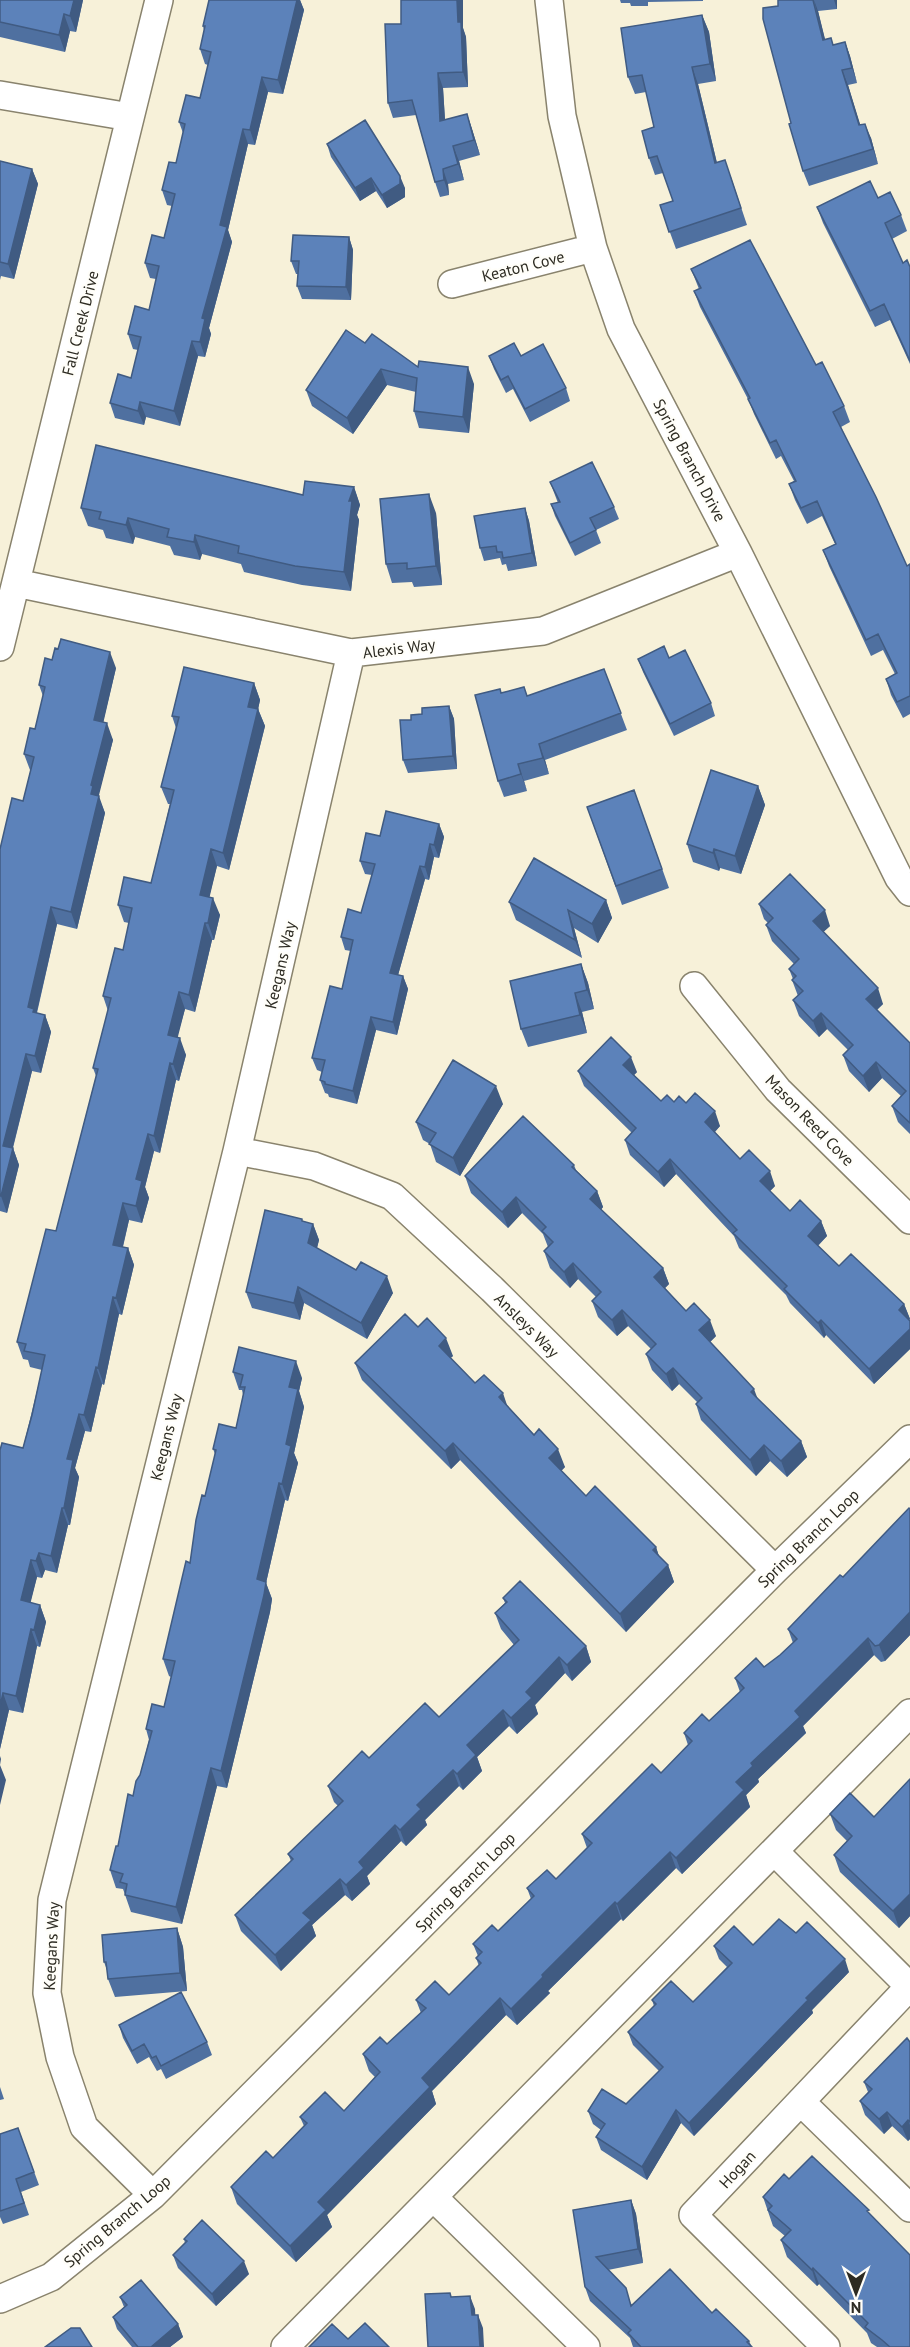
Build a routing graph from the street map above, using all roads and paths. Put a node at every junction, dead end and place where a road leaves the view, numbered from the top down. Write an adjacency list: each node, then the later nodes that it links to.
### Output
1 (159, 0): 4 (street, Fall Creek Drive)
2 (549, 0): 5 (street, Spring Branch Drive)
3 (0, 95): 4 (street)
4 (130, 117): 8 (street, Fall Creek Drive)
5 (593, 248): 6 (street, Keaton Cove); 7 (street, Spring Branch Drive)
6 (452, 284)
7 (738, 553): 10 (street, Alexis Way); 11 (street, Spring Branch Drive)
8 (16, 583): 9 (street, Fall Creek Drive); 10 (street, Alexis Way)
9 (0, 647)
10 (351, 653): 13 (street, Keegans Way)
11 (910, 892)
12 (694, 986): 14 (street, Mason Reed Cove)
13 (237, 1151): 16 (street, Ansleys Way); 21 (street, Keegans Way)
14 (910, 1220)
15 (910, 1439): 16 (street, Spring Branch Loop)
16 (775, 1570): 21 (street, Spring Branch Loop)
17 (910, 1713): 18 (street)
18 (774, 1851): 19 (street); 22 (street)
19 (910, 1986): 20 (street, Hogan)
20 (801, 2102): 23 (street); 27 (street, Hogan)
21 (153, 2195): 24 (street, Spring Branch Loop)
22 (433, 2197): 25 (street); 26 (street)
23 (910, 2208)
24 (0, 2299)
25 (285, 2347)
26 (586, 2347)
27 (826, 2347)

